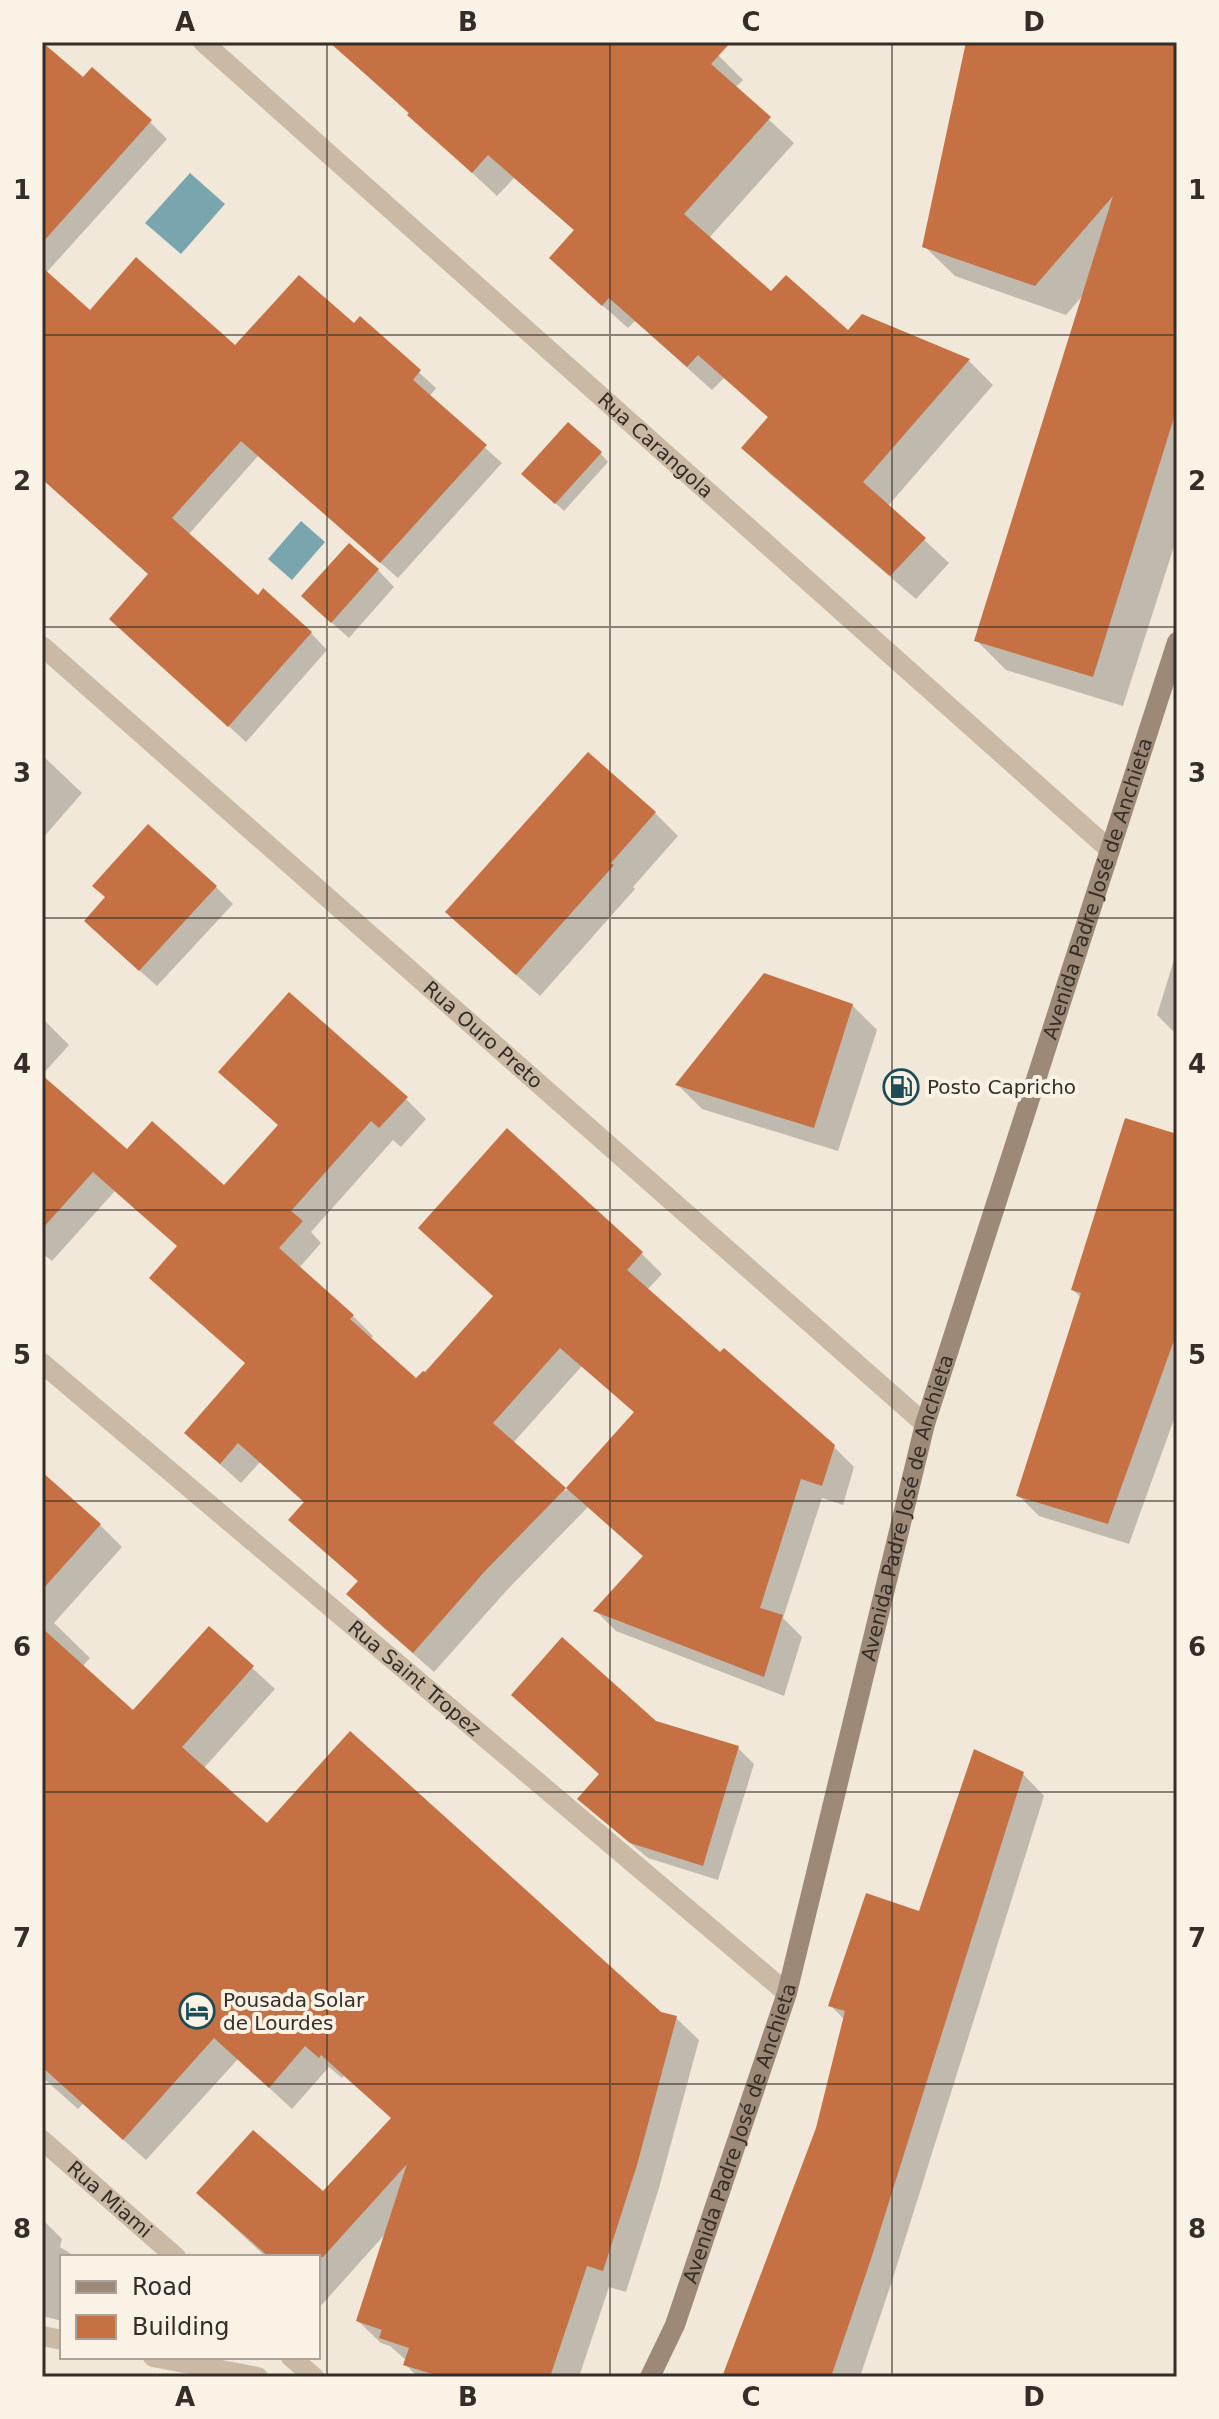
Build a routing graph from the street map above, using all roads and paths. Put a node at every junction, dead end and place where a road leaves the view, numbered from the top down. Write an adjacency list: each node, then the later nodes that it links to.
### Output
1 (203, 42): 4 (street, Rua Carangola)
2 (1177, 642): 4 (main road, Avenida Padre José de Anchieta)
3 (42, 646): 6 (street, Rua Ouro Preto)
4 (1110, 850): 6 (main road, Avenida Padre José de Anchieta)
5 (42, 1363): 7 (street, Rua Saint Tropez)
6 (925, 1424): 7 (main road, Avenida Padre José de Anchieta)
7 (787, 1993): 14 (main road, Avenida Padre José de Anchieta)
8 (42, 2140): 9 (street, Rua Miami)
9 (174, 2255)
10 (164, 2359): 12 (street)
11 (293, 2359): 13 (street)
12 (258, 2377)
13 (314, 2377)
14 (650, 2377)

